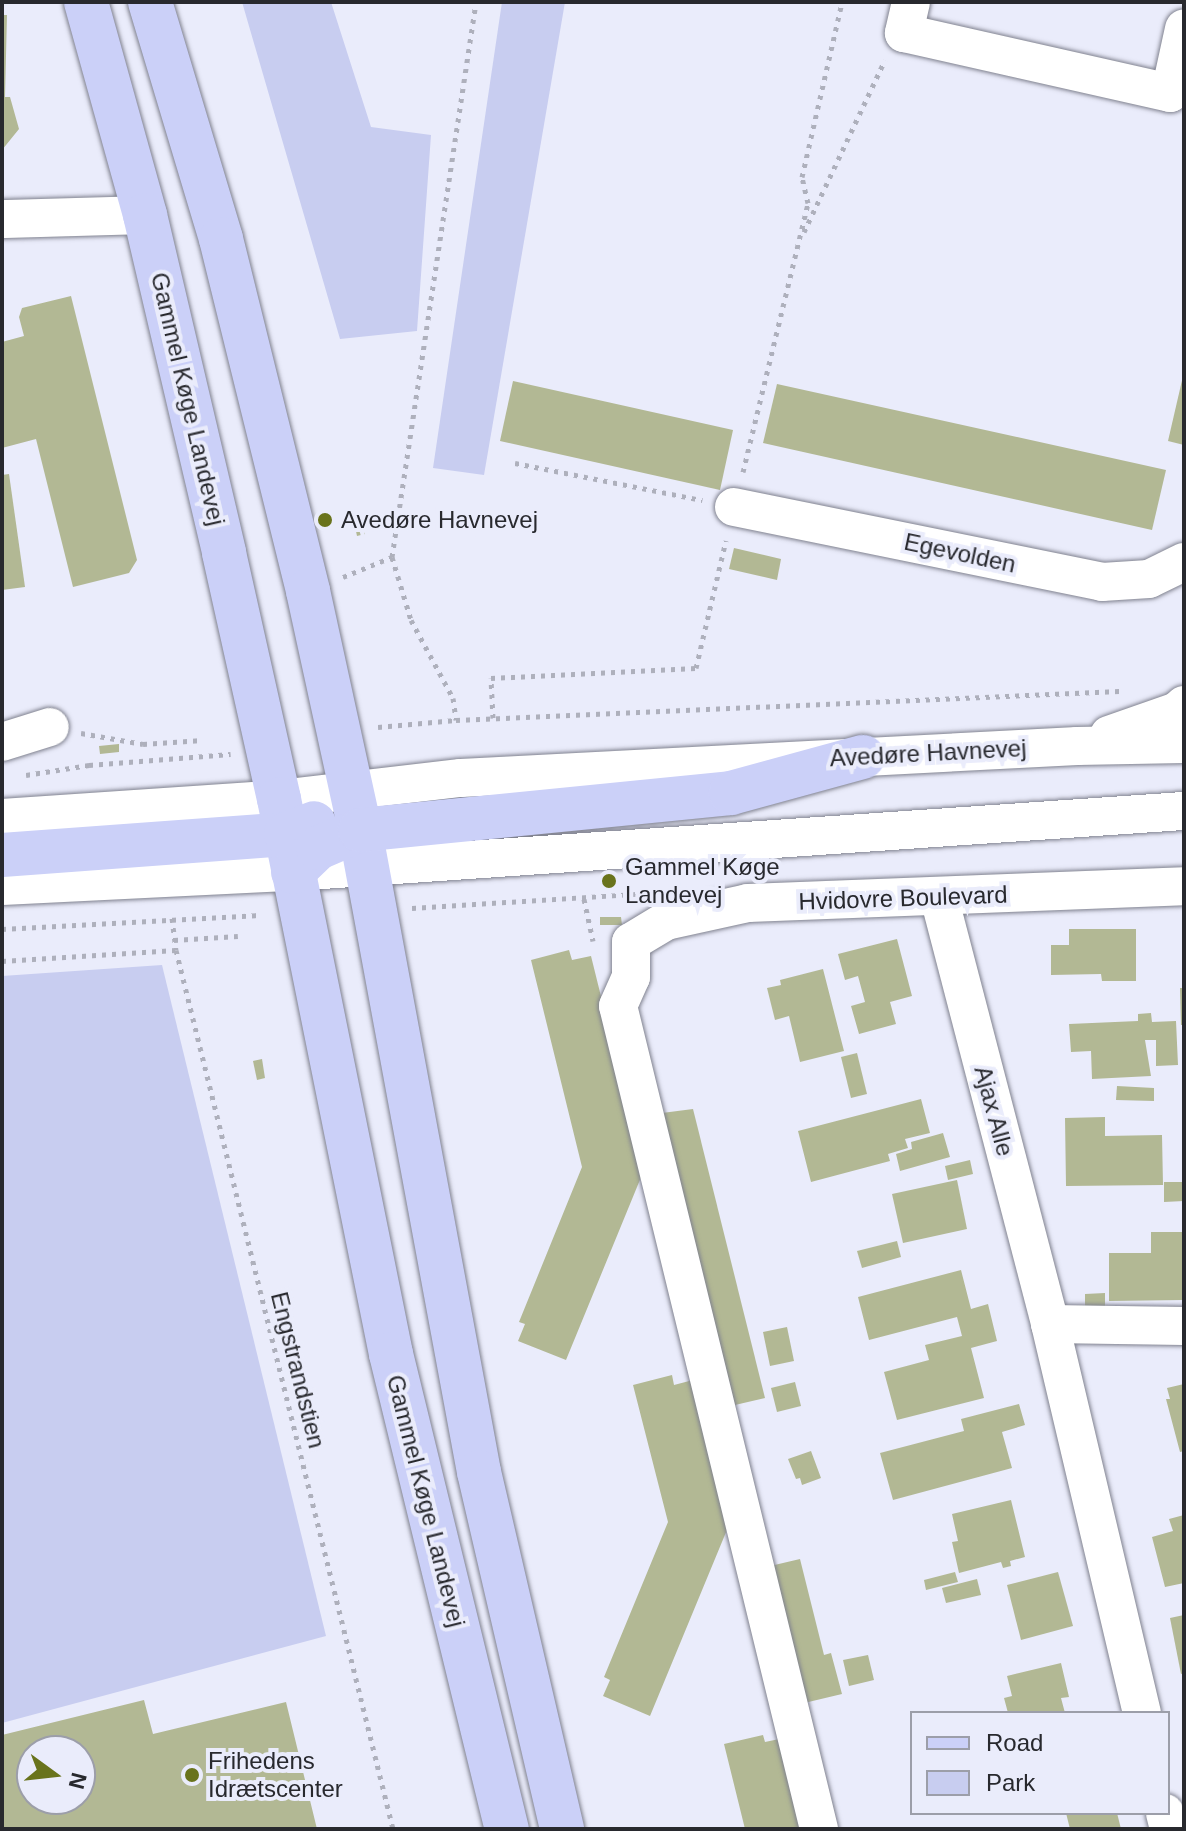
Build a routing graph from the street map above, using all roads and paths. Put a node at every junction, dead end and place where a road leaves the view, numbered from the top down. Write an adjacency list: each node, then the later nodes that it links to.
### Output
1 (86, 2): 7 (main road, Gammel Køge Landevej)
2 (150, 2): 14 (main road)
3 (476, 2): 12 (path)
4 (842, 2): 9 (path)
5 (908, 17): 6 (street); 9 (path)
6 (1184, 29)
7 (145, 215): 8 (street); 25 (main road, Gammel Køge Landevej)
8 (2, 219)
9 (799, 242): 11 (path)
10 (515, 463): 11 (path)
11 (734, 507): 13 (street, Egevolden); 17 (path)
12 (392, 557): 14 (path); 18 (path)
13 (1184, 562)
14 (308, 591): 20 (main road)
15 (1122, 691): 17 (path)
16 (1184, 705): 24 (street)
17 (493, 718): 18 (path)
18 (456, 720): 20 (path)
19 (50, 727): 21 (path); 22 (street)
20 (339, 734): 30 (main road)
21 (203, 740)
22 (2, 742)
23 (1184, 744): 24 (street, Avedøre Havnevej)
24 (1077, 746): 26 (street, Avedøre Havnevej)
25 (268, 749): 27 (path); 31 (main road, Gammel Køge Landevej)
26 (863, 757): 30 (main road)
27 (17, 777)
28 (1184, 811): 30 (street)
29 (2, 818): 31 (street)
30 (359, 828): 31 (street); 31 (main road); 48 (main road)
31 (286, 835): 32 (main road); 33 (street); 36 (main road, Gammel Køge Landevej)
32 (2, 855)
33 (2, 886)
34 (1184, 886): 35 (street, Hvidovre Boulevard)
35 (939, 897): 43 (street, Ajax Alle); 49 (street, Hvidovre Boulevard)
36 (301, 915): 37 (path); 47 (main road, Gammel Køge Landevej)
37 (172, 918): 38 (path); 40 (path, Engstrandstien)
38 (2, 929)
39 (238, 936): 40 (path)
40 (174, 940): 41 (path, Engstrandstien)
41 (176, 950): 42 (path); 46 (path, Engstrandstien)
42 (2, 961)
43 (1050, 1324): 44 (street); 45 (street, Ajax Alle)
44 (1184, 1326)
45 (1142, 1711)
46 (393, 1829)
47 (507, 1829)
48 (562, 1829)
49 (819, 1829)

